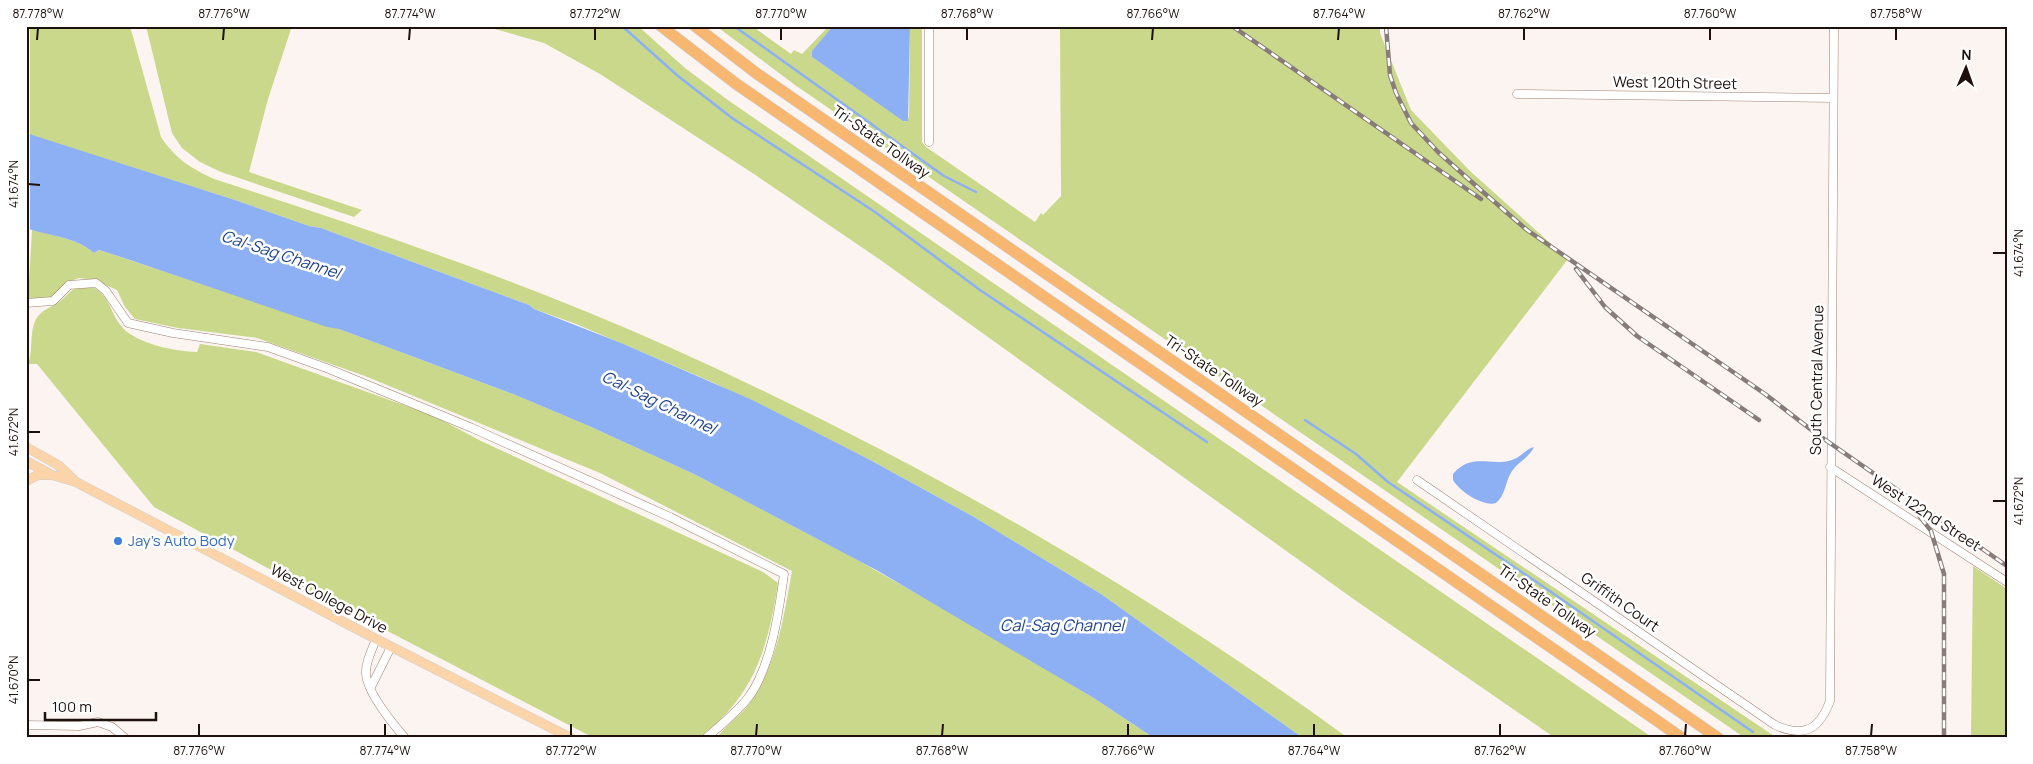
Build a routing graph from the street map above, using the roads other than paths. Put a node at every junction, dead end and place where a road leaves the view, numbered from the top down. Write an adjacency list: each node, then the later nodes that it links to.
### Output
1 (661, 26): 26 (highway)
2 (695, 26): 27 (highway, Tri-State Tollway)
3 (930, 26): 7 (street)
4 (1834, 26): 6 (street, South Central Avenue)
5 (1516, 94): 6 (street, West 120th Street)
6 (1833, 98): 11 (street, South Central Avenue)
7 (929, 142)
8 (26, 303): 22 (street)
9 (26, 447): 15 (main road, West College Drive)
10 (26, 461): 12 (main road, West College Drive)
11 (1830, 466): 16 (street, West 122nd Street); 21 (street, South Central Avenue)
12 (52, 475): 14 (main road); 15 (main road, West College Drive)
13 (1417, 480): 21 (street, Griffith Court)
14 (26, 481)
15 (76, 482): 17 (main road, West College Drive)
16 (2007, 582)
17 (376, 639): 18 (main road, West College Drive); 19 (street)
18 (391, 647): 19 (street); 25 (main road, West College Drive)
19 (371, 687): 24 (street)
20 (26, 725): 23 (street)
21 (1813, 728)
22 (708, 737)
23 (125, 738)
24 (405, 738)
25 (572, 738)
26 (1682, 738)
27 (1718, 738)

